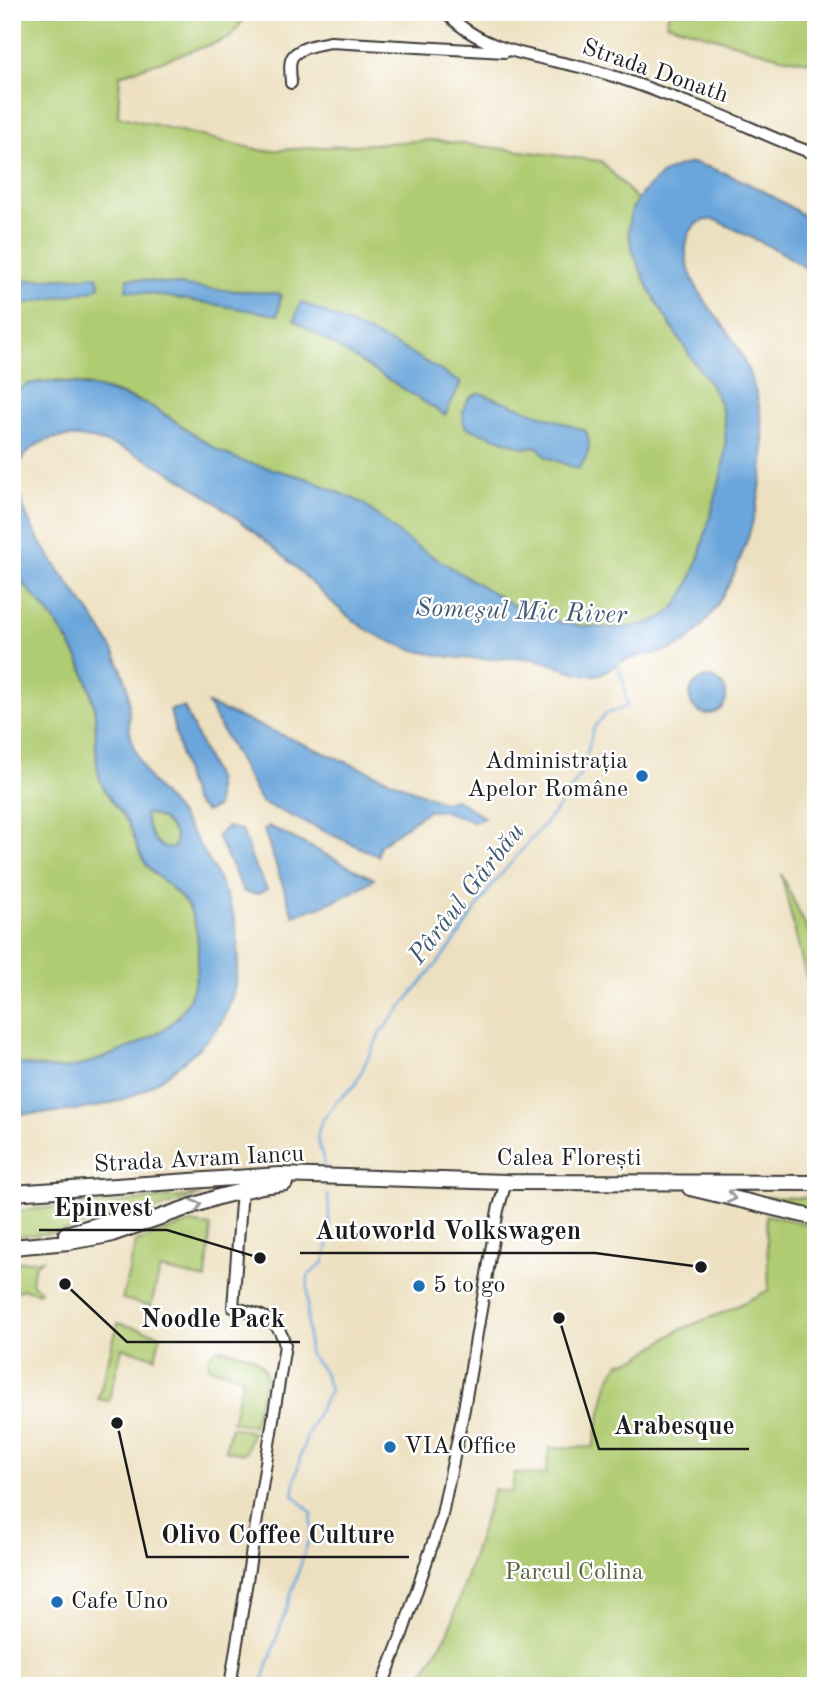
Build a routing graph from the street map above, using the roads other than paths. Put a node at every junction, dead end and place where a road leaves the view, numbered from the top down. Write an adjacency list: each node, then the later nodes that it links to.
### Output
1 (446, 12): 2 (street, Strada Donath)
2 (511, 53): 3 (street); 4 (street, Strada Donath)
3 (291, 83)
4 (816, 154)
5 (327, 1177): 6 (main road, Calea Florești); 9 (main road, Strada Avram Iancu); 10 (main road, Strada Avram Iancu)
6 (506, 1182): 7 (main road, Calea Florești); 16 (street)
7 (665, 1182): 8 (main road, Calea Florești); 12 (main road, one-way to 12)
8 (816, 1183)
9 (242, 1190): 11 (main road, Strada Avram Iancu, one-way to 9); 15 (street)
10 (15, 1194)
11 (162, 1218): 13 (main road); 14 (main road, Strada Avram Iancu)
12 (816, 1218)
13 (12, 1240)
14 (12, 1247)
15 (230, 1686)
16 (382, 1686)

